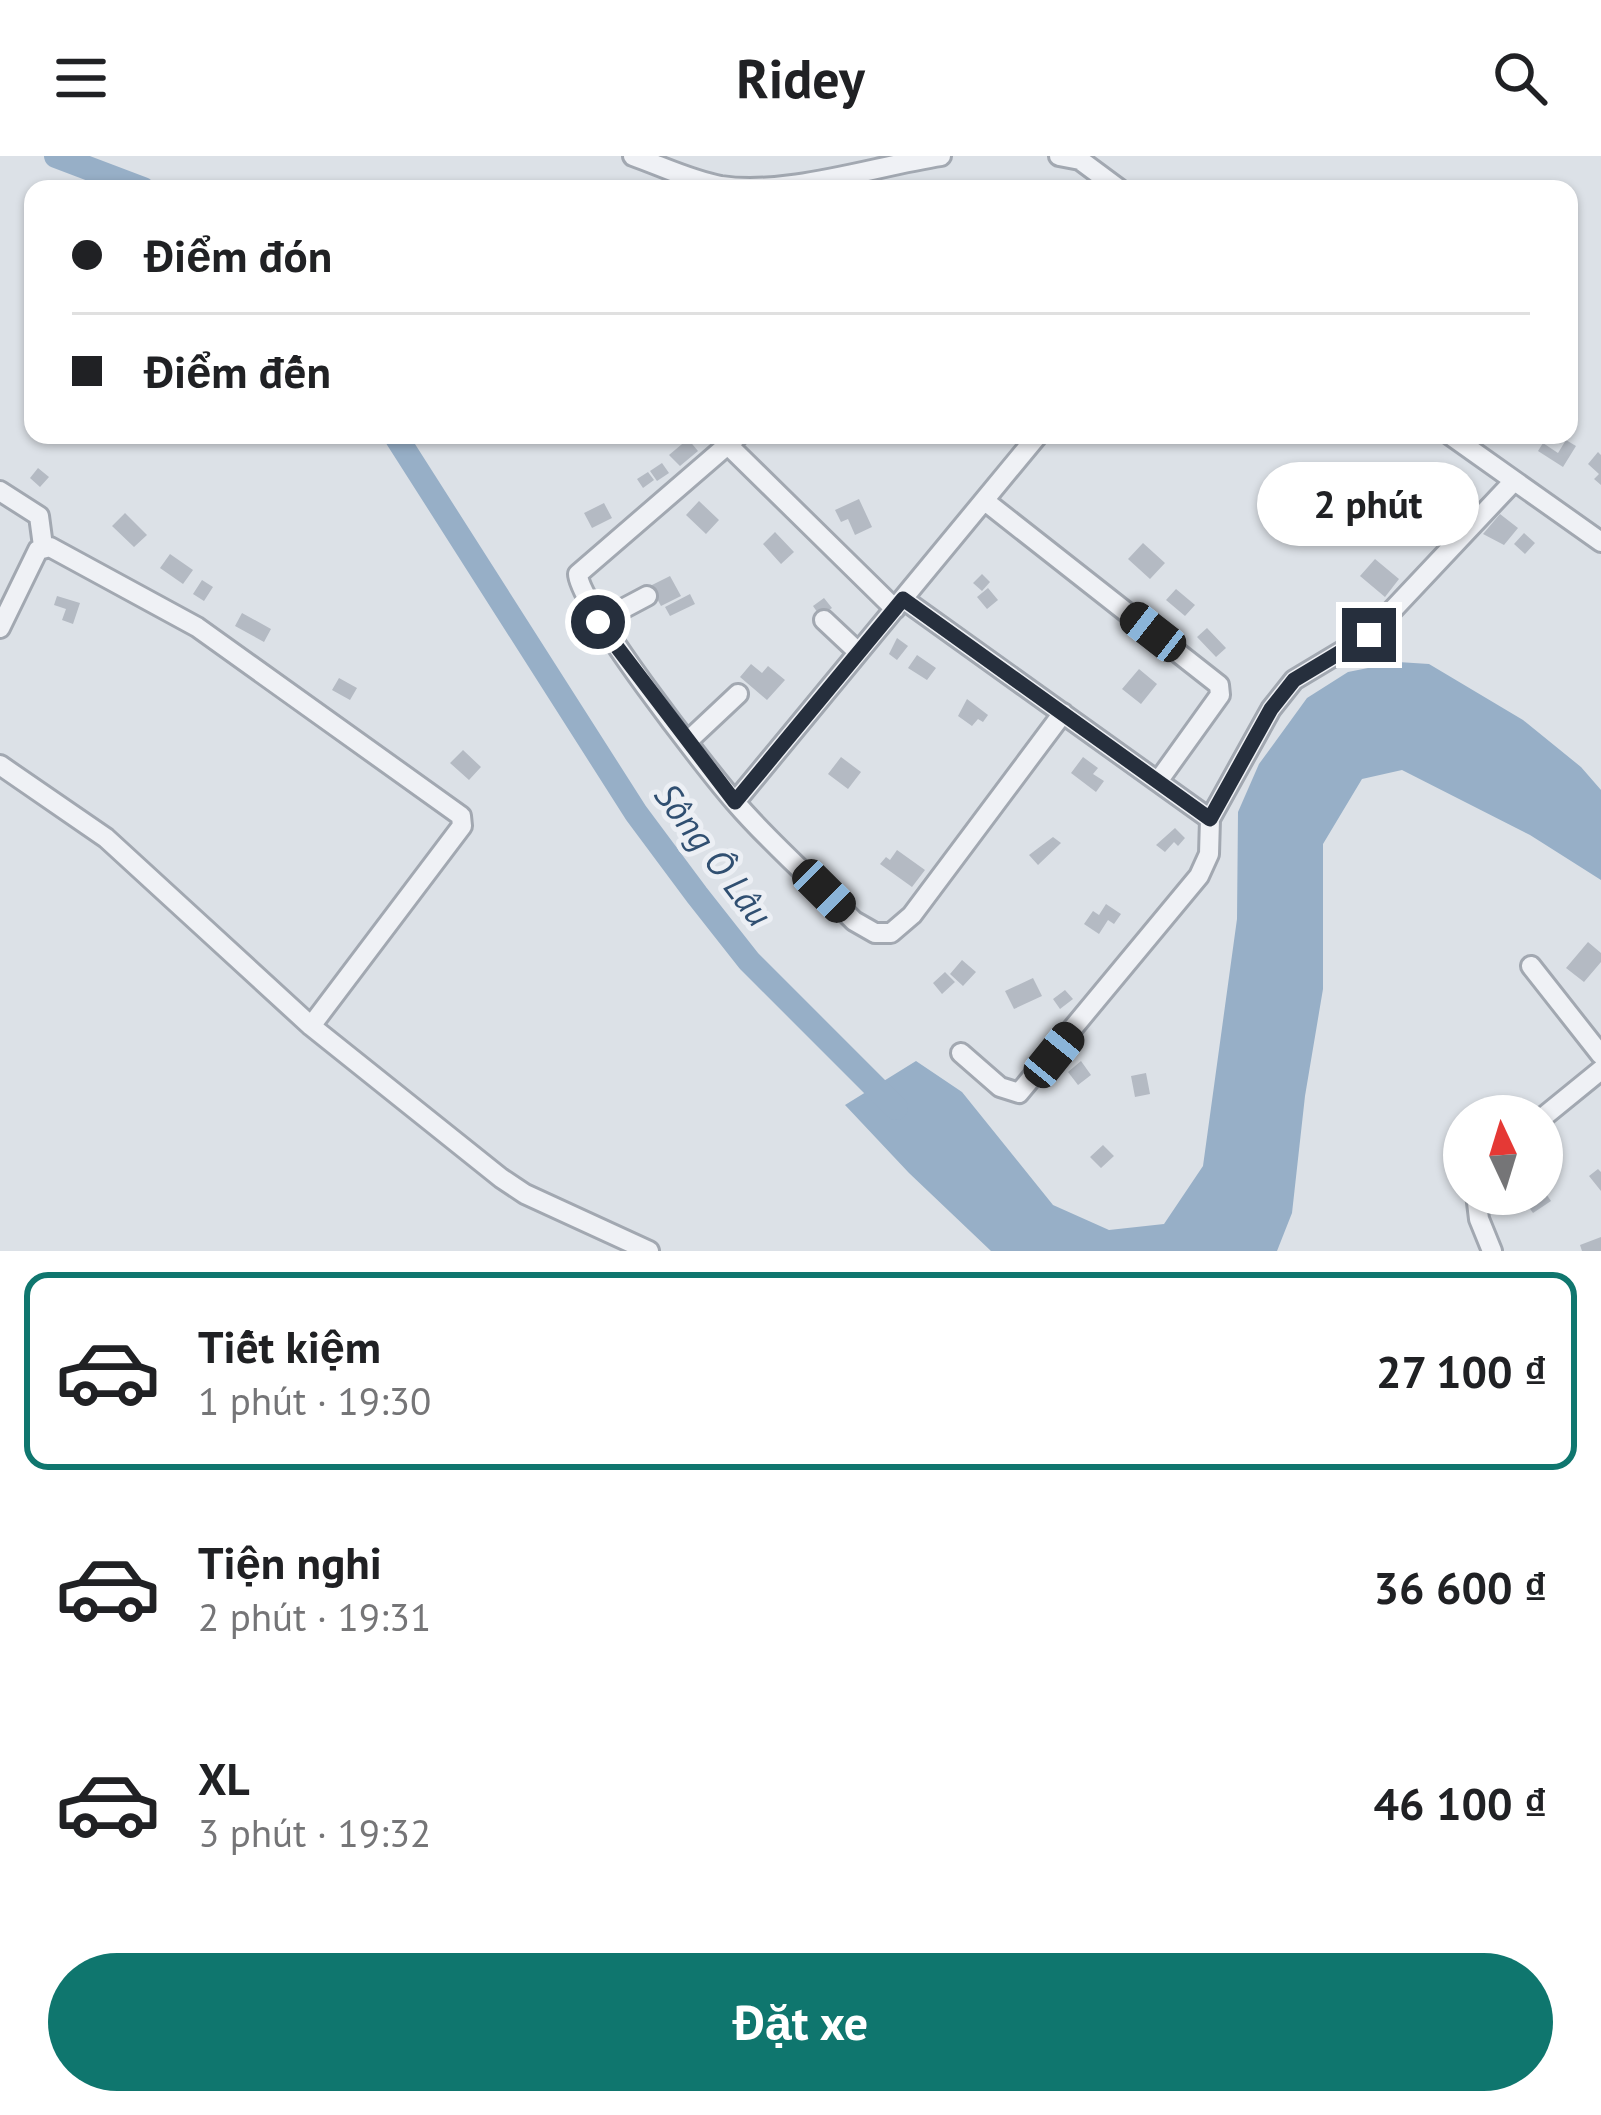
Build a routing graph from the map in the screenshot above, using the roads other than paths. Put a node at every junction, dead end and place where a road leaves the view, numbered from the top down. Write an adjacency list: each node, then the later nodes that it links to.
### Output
1 (633, 156): 5 (street)
2 (941, 156): 6 (street)
3 (1058, 156): 4 (street)
4 (1077, 158): 7 (street)
5 (703, 180)
6 (806, 180)
7 (1107, 180)
8 (730, 444): 20 (street)
9 (737, 444): 18 (street)
10 (1031, 444): 14 (street)
11 (1462, 444): 12 (street)
12 (1514, 482): 15 (street); 29 (street)
13 (0, 491): 16 (street)
14 (986, 501): 18 (street); 27 (street)
15 (1601, 542)
16 (44, 547): 21 (street); 31 (street)
17 (647, 596): 20 (street)
18 (899, 604): 22 (street); 24 (street)
19 (824, 620): 22 (street)
20 (598, 622): 25 (street)
21 (0, 628)
22 (857, 651): 28 (street)
23 (738, 694): 25 (street)
24 (1063, 713): 27 (street); 28 (street)
25 (689, 740): 28 (street)
26 (0, 765): 31 (street)
27 (1159, 780): 29 (street)
28 (735, 802)
29 (1210, 819): 32 (street)
30 (1531, 966): 33 (street)
31 (311, 1026): 37 (street)
32 (961, 1054)
33 (1601, 1055)
34 (1601, 1070): 35 (street)
35 (1563, 1101)
36 (1478, 1215): 39 (street)
37 (624, 1246): 38 (street)
38 (649, 1251)
39 (1492, 1251)

